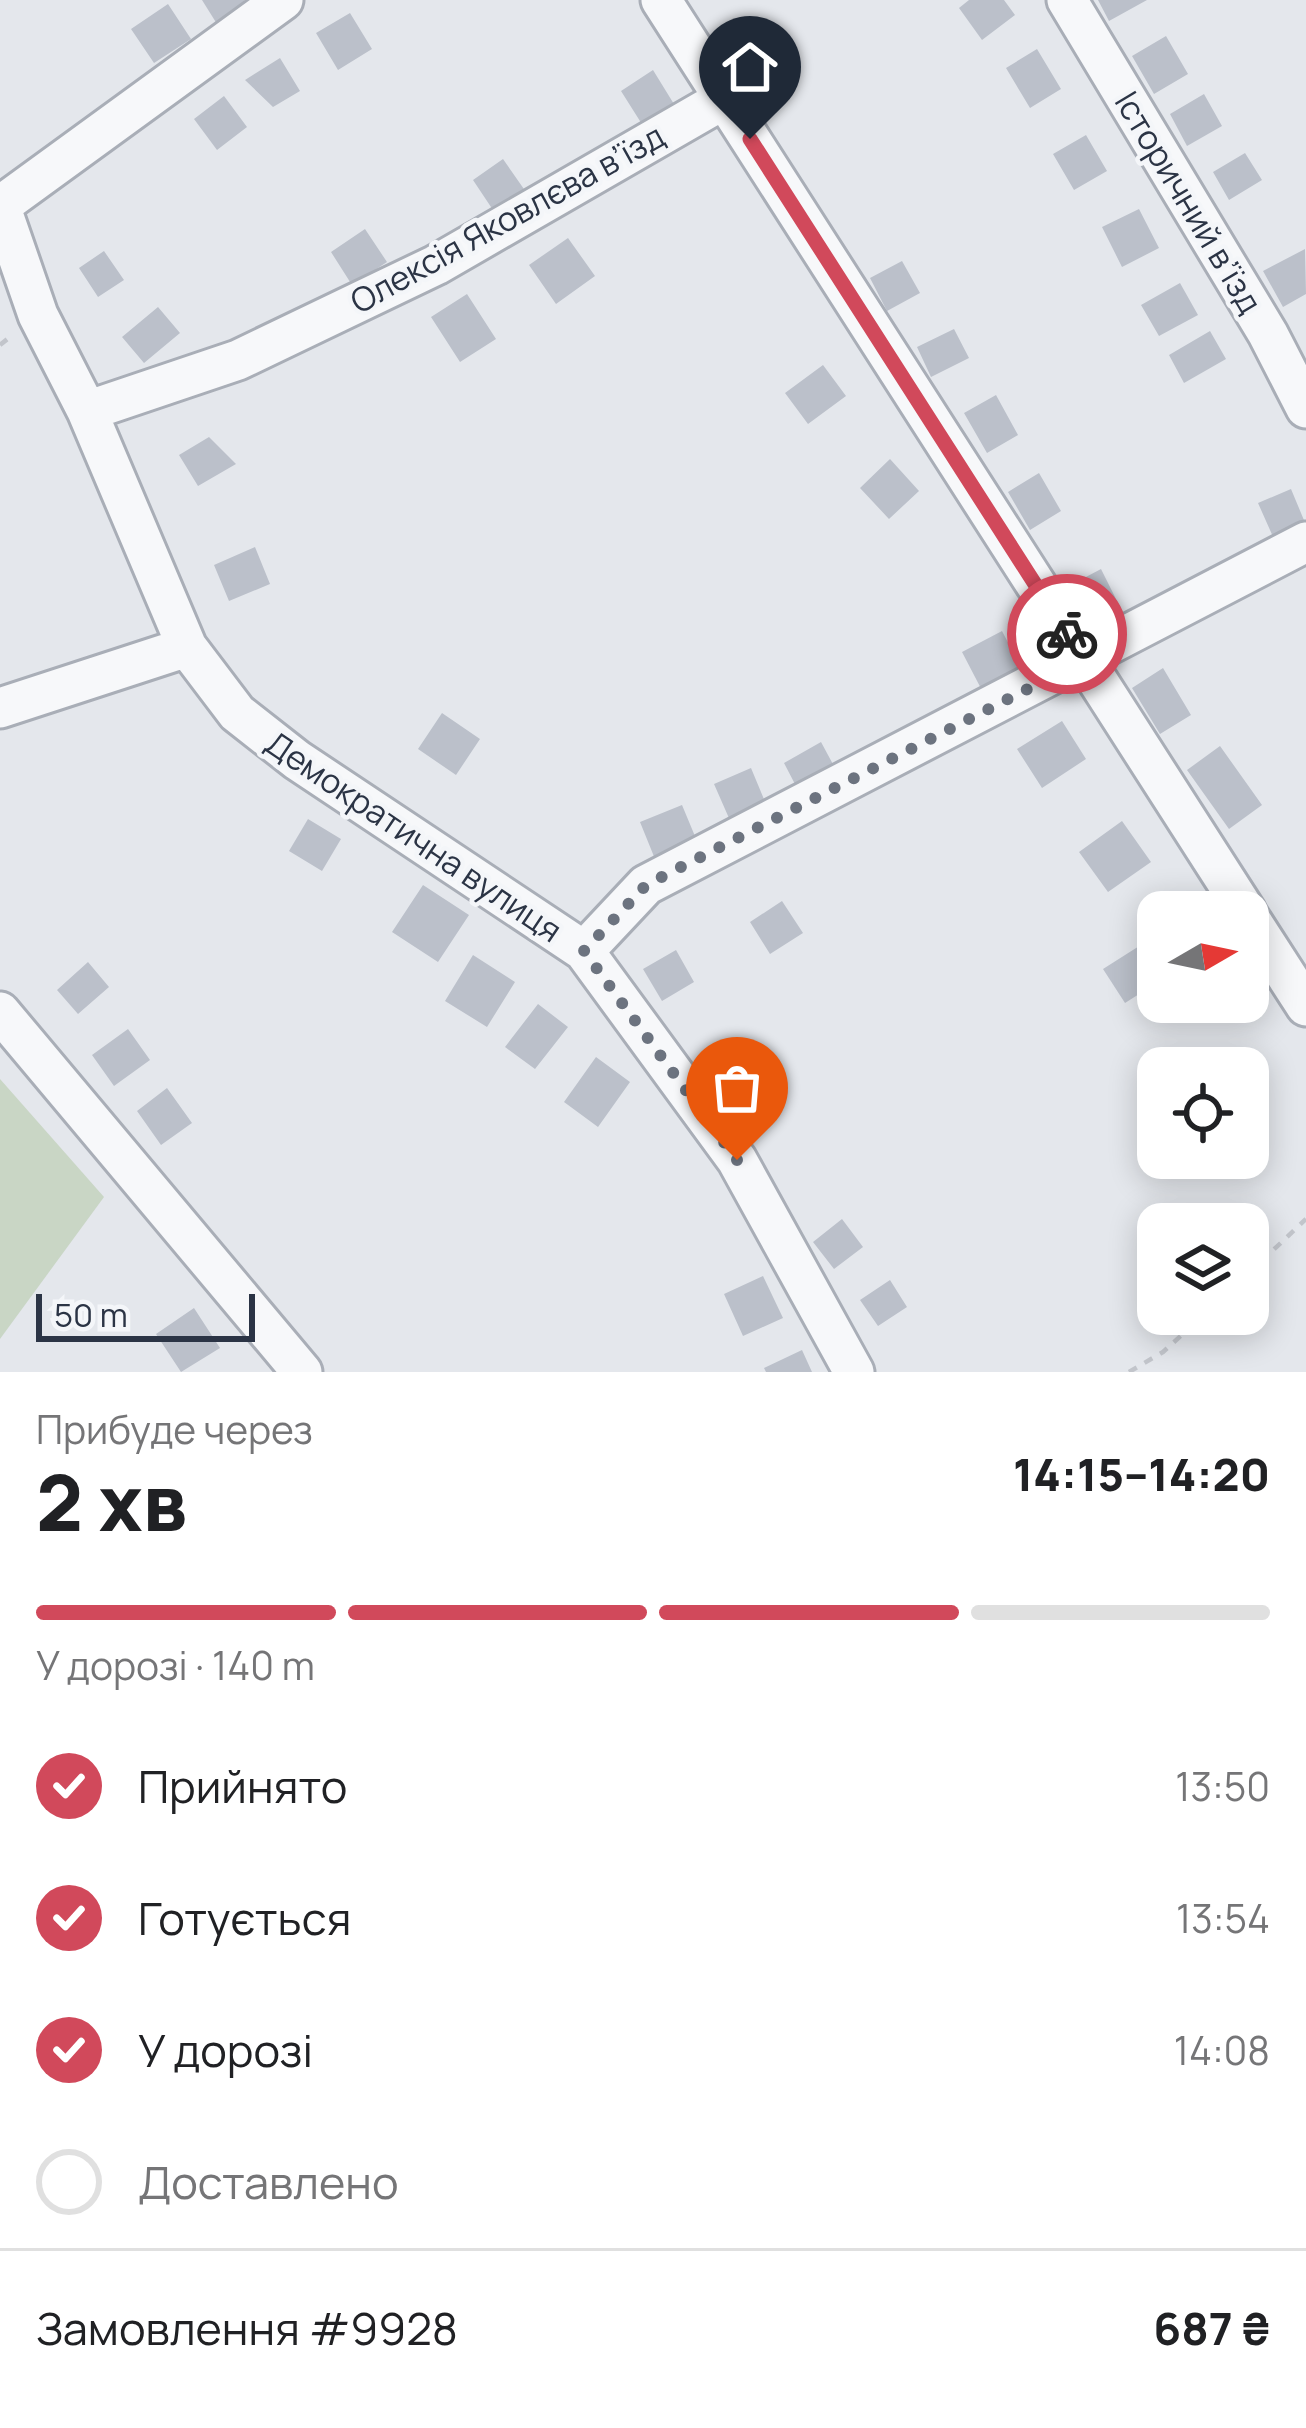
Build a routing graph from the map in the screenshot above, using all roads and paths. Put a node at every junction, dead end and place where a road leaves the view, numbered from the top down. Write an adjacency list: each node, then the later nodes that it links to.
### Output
1 (283, 0): 5 (street)
2 (661, 0): 4 (street)
3 (1067, 0): 6 (street, Історичний в’їзд)
4 (724, 99): 7 (street, Олексія Яковлєва в’їзд); 10 (street)
5 (0, 205): 7 (street, Демократична вулиця)
6 (1306, 408)
7 (87, 411): 9 (street, Демократична вулиця)
8 (1306, 542): 10 (street)
9 (187, 647): 11 (street); 14 (street, Демократична вулиця)
10 (1084, 660): 12 (street); 14 (street)
11 (0, 708)
12 (1232, 891)
13 (1269, 948): 15 (street)
14 (584, 951): 21 (street, Демократична вулиця)
15 (1306, 1006)
16 (0, 1012): 20 (street)
17 (1306, 1220): 18 (path)
18 (1269, 1254)
19 (1181, 1335): 22 (path)
20 (302, 1372)
21 (854, 1372)
22 (1129, 1372)

